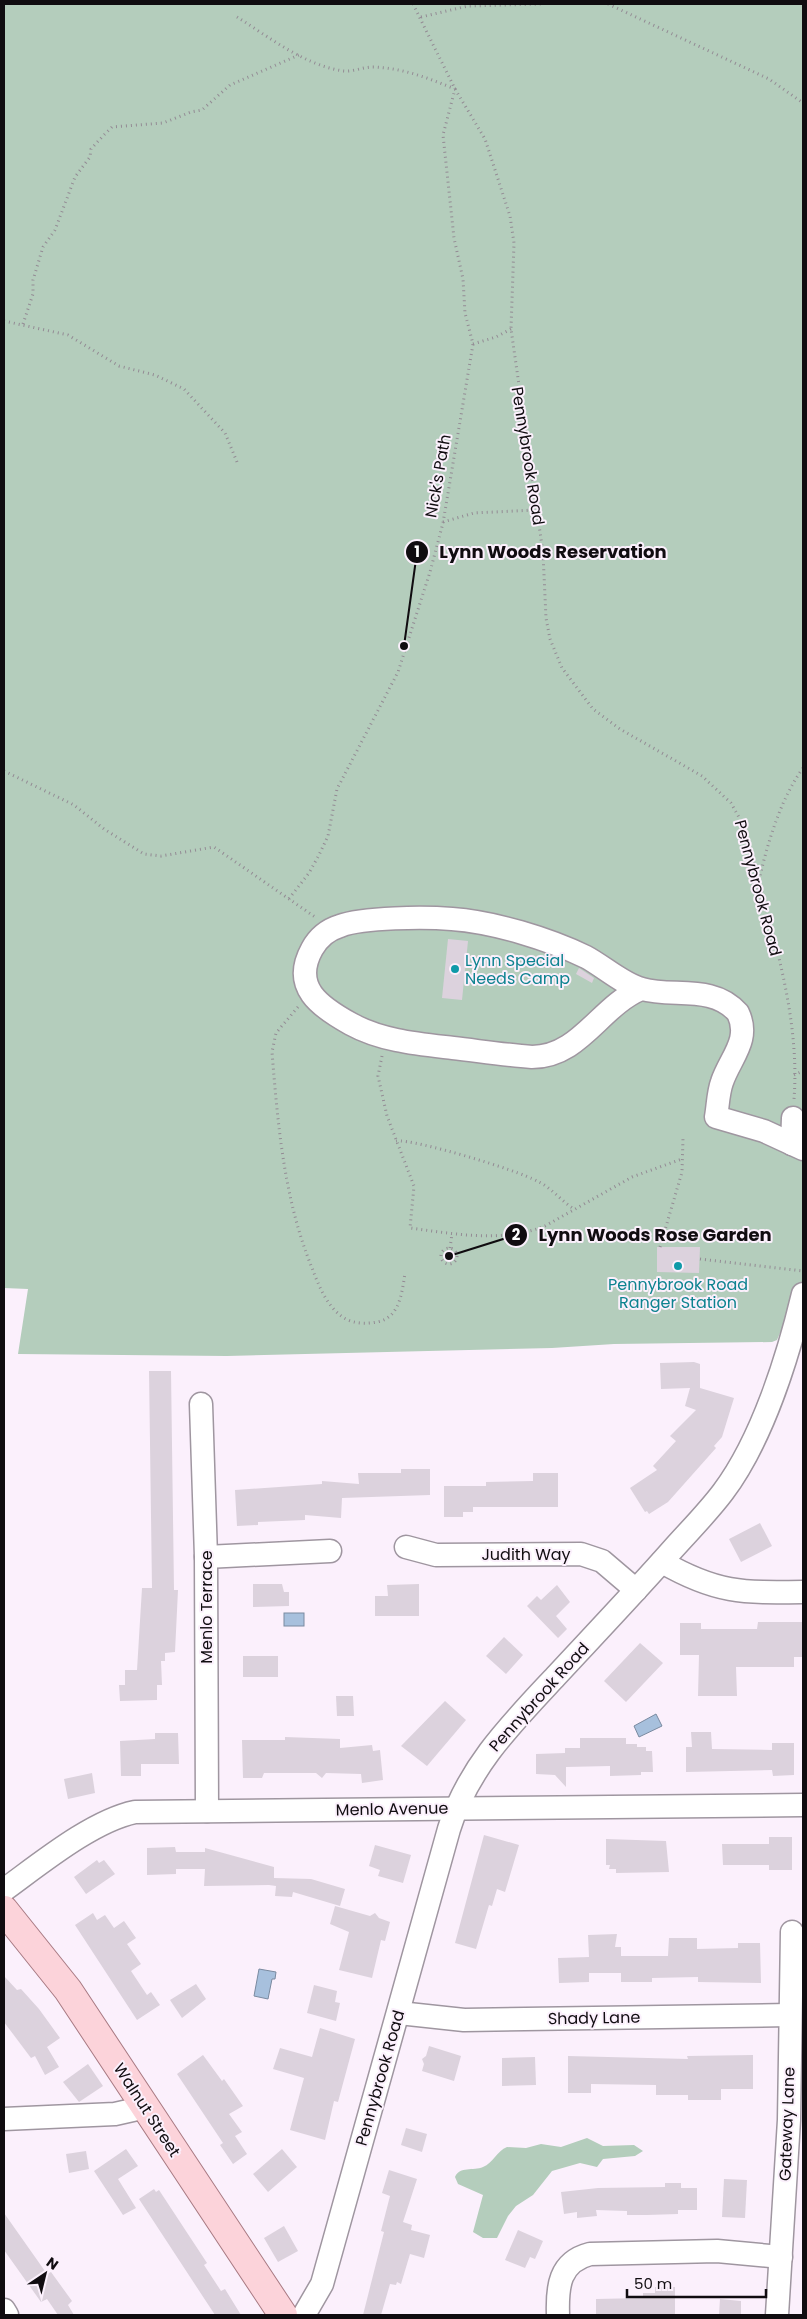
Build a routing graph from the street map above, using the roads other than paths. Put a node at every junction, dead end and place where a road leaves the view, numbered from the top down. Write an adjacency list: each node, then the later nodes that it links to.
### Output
1 (641, 989): 1 (street); 3 (street)
2 (793, 1118): 3 (street)
3 (798, 1147)
4 (803, 1294): 9 (street, Pennybrook Road)
5 (201, 1404): 8 (street, Menlo Terrace)
6 (406, 1547): 10 (street, Judith Way)
7 (330, 1551): 8 (street)
8 (206, 1556): 14 (street, Menlo Terrace)
9 (662, 1562): 10 (street, Pennybrook Road); 11 (street)
10 (636, 1590): 13 (street, Pennybrook Road)
11 (803, 1592)
12 (803, 1805): 13 (street, Menlo Avenue)
13 (456, 1807): 14 (street, Menlo Avenue); 18 (street, Pennybrook Road)
14 (207, 1811): 15 (street, Menlo Avenue)
15 (4, 1890)
16 (4, 1910): 20 (main road, Walnut Street)
17 (792, 1932): 19 (street, Gateway Lane)
18 (399, 2013): 19 (street, Shady Lane); 26 (street, Pennybrook Road)
19 (789, 2016): 22 (street, Gateway Lane)
20 (146, 2107): 21 (street); 25 (main road, Walnut Street)
21 (4, 2119)
22 (781, 2257): 27 (street); 28 (street, Gateway Lane)
23 (4, 2310): 24 (street)
24 (7, 2315)
25 (283, 2315)
26 (304, 2315)
27 (558, 2315)
28 (777, 2315)

